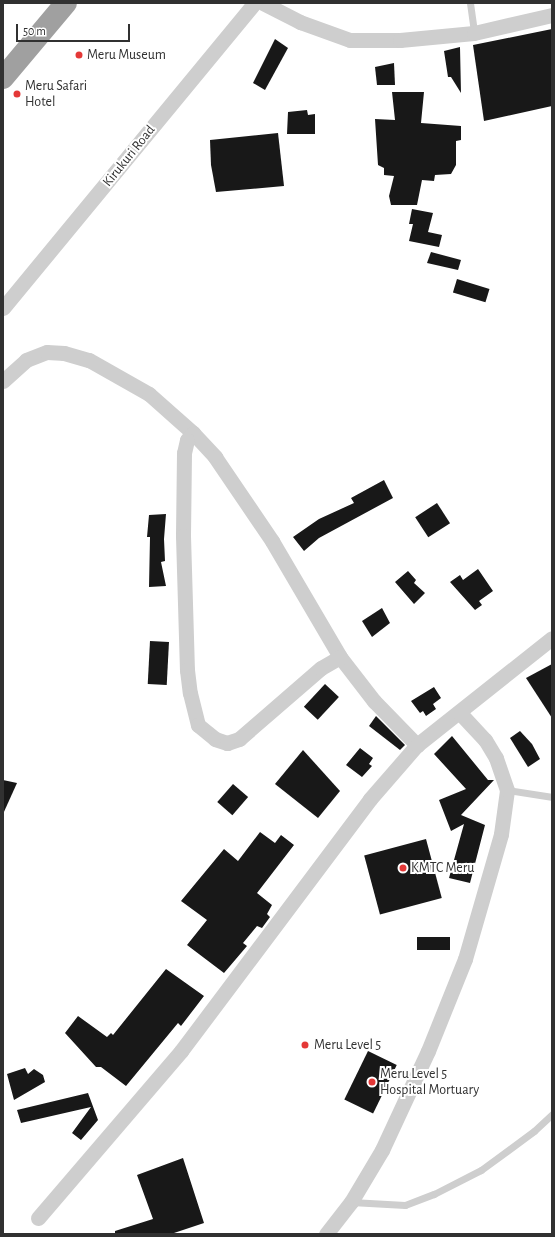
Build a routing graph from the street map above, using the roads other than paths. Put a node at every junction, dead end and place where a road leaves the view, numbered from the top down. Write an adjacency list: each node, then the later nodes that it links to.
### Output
1 (66, 3): 7 (highway)
2 (254, 3): 8 (street, Kirukuri Road)
3 (263, 3): 6 (street)
4 (470, 3): 6 (lane)
5 (552, 15): 6 (street)
6 (474, 33)
7 (3, 78)
8 (3, 308)
9 (3, 381): 10 (street)
10 (193, 433): 12 (street); 12 (street)
11 (552, 638): 13 (street)
12 (340, 657): 14 (street)
13 (460, 713): 14 (street); 15 (street)
14 (417, 745): 19 (street)
15 (507, 790): 16 (lane); 18 (street)
16 (552, 797)
17 (552, 1114): 18 (lane)
18 (351, 1202): 20 (street)
19 (38, 1218)
20 (326, 1234)

